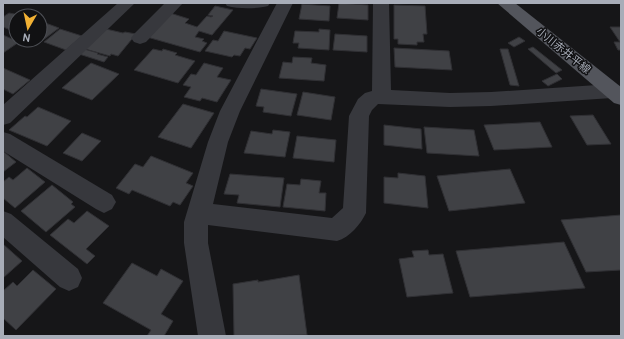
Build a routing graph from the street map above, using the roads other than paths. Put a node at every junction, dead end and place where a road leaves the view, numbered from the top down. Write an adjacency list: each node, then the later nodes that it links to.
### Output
1 (127, 3): 11 (street)
2 (175, 3): 8 (street)
3 (233, 3): 4 (street)
4 (262, 3)
5 (285, 3): 14 (street)
6 (381, 3): 10 (street)
7 (504, 3): 9 (main road, 小川赤井平線)
8 (140, 38)
9 (616, 94): 10 (street)
10 (382, 96): 14 (street)
11 (3, 117)
12 (3, 140): 13 (street)
13 (104, 202)
14 (199, 213): 17 (street)
15 (3, 222): 16 (street)
16 (70, 278)
17 (212, 336)

